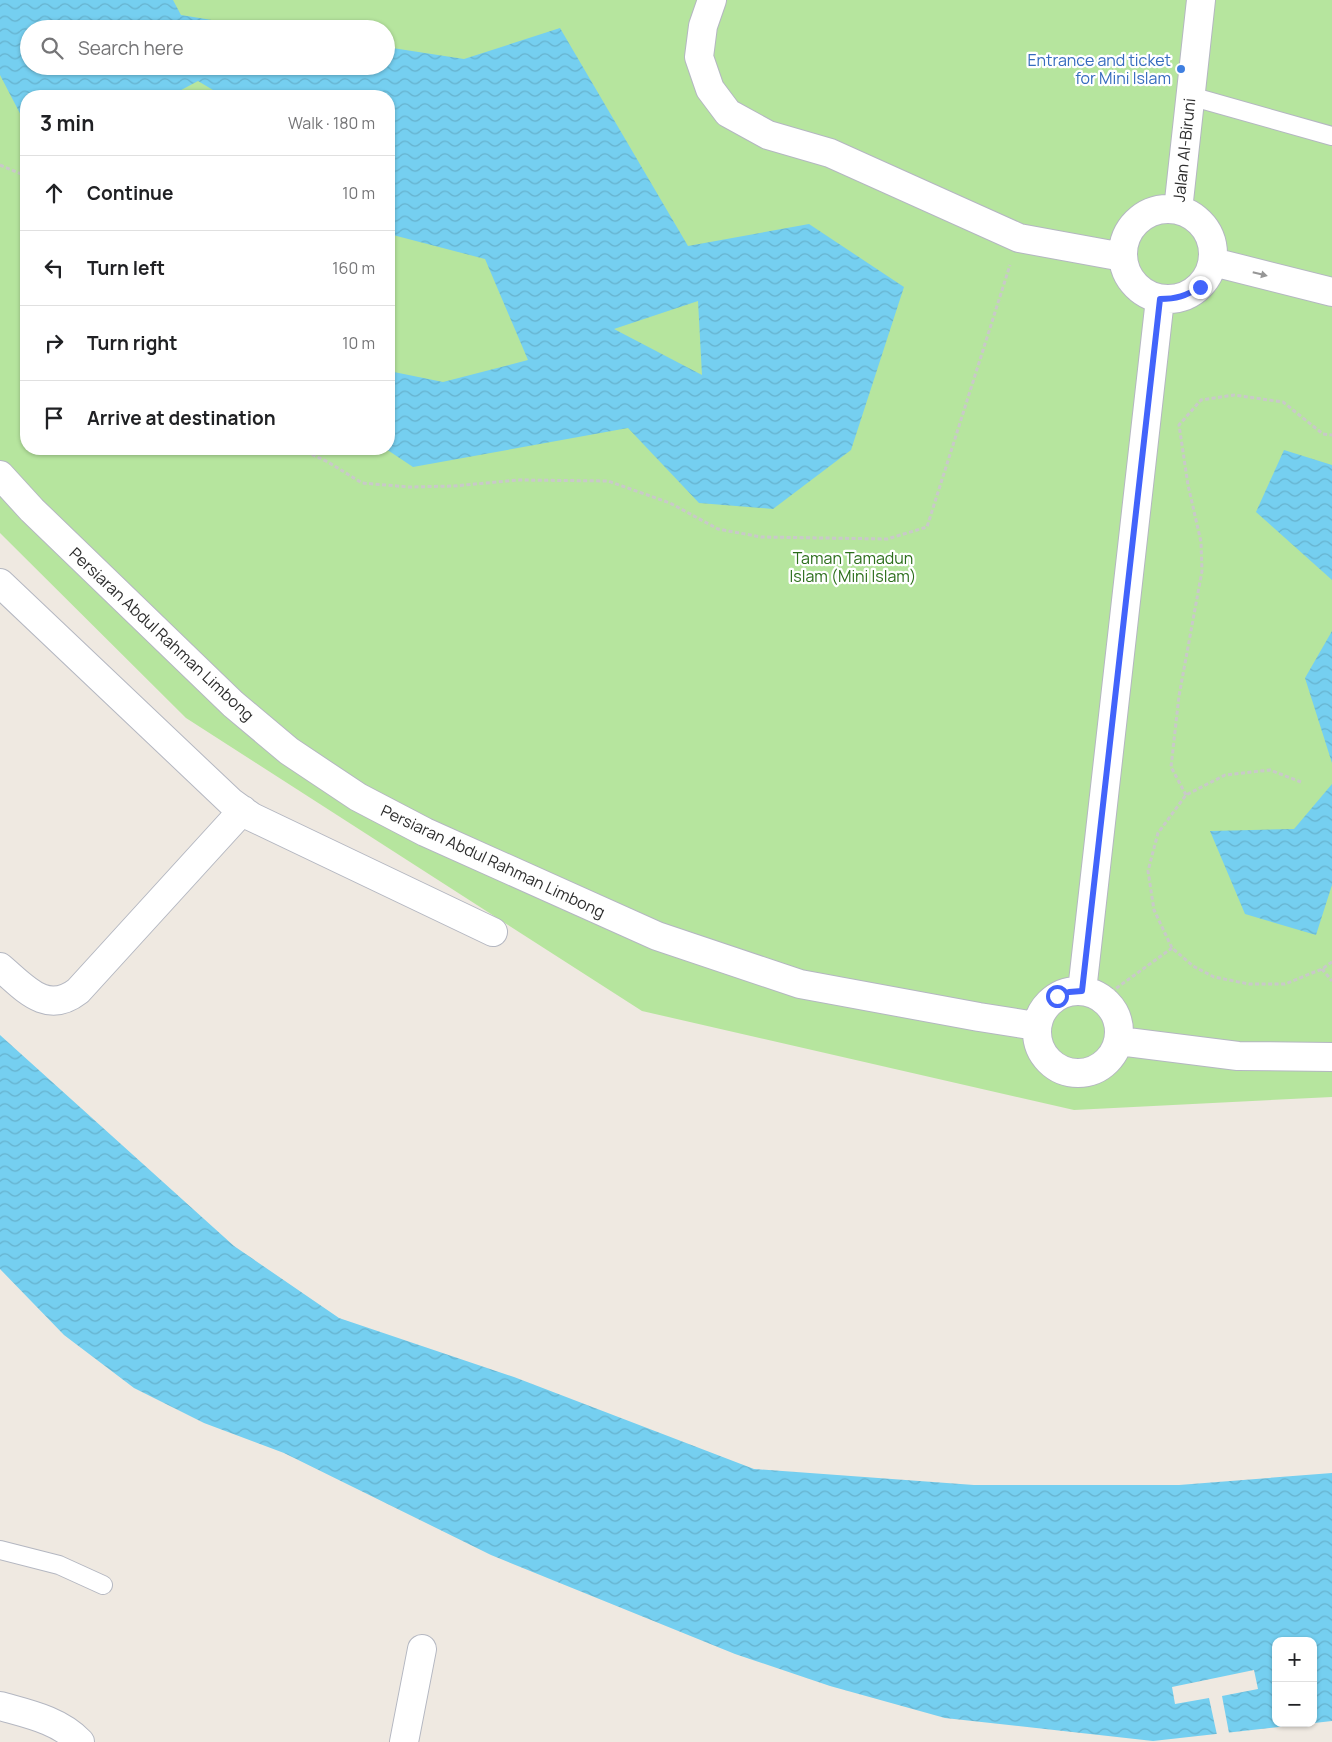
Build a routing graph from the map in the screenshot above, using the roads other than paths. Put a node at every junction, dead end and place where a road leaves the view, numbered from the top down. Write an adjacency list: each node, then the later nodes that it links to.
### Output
1 (712, 0): 6 (street)
2 (1201, 0): 3 (street, Jalan Al-Biruni)
3 (1190, 96): 4 (lane); 5 (street, Jalan Al-Biruni)
4 (1332, 136)
5 (1178, 210): 6 (street); 7 (street)
6 (1123, 257): 9 (street)
7 (1213, 262): 8 (street, one-way to 8); 9 (street)
8 (1332, 292)
9 (1160, 299): 15 (street)
10 (0, 475): 16 (street, Persiaran Abdul Rahman Limbong)
11 (0, 583): 12 (street)
12 (243, 810): 13 (street); 14 (street)
13 (493, 932)
14 (0, 967)
15 (1092, 995): 16 (street); 17 (street)
16 (1036, 1026): 17 (street)
17 (1119, 1041): 18 (street)
18 (1332, 1057)
19 (0, 1550): 20 (lane)
20 (103, 1585)
21 (422, 1649): 24 (street)
22 (0, 1706): 23 (street)
23 (80, 1742)
24 (404, 1742)

